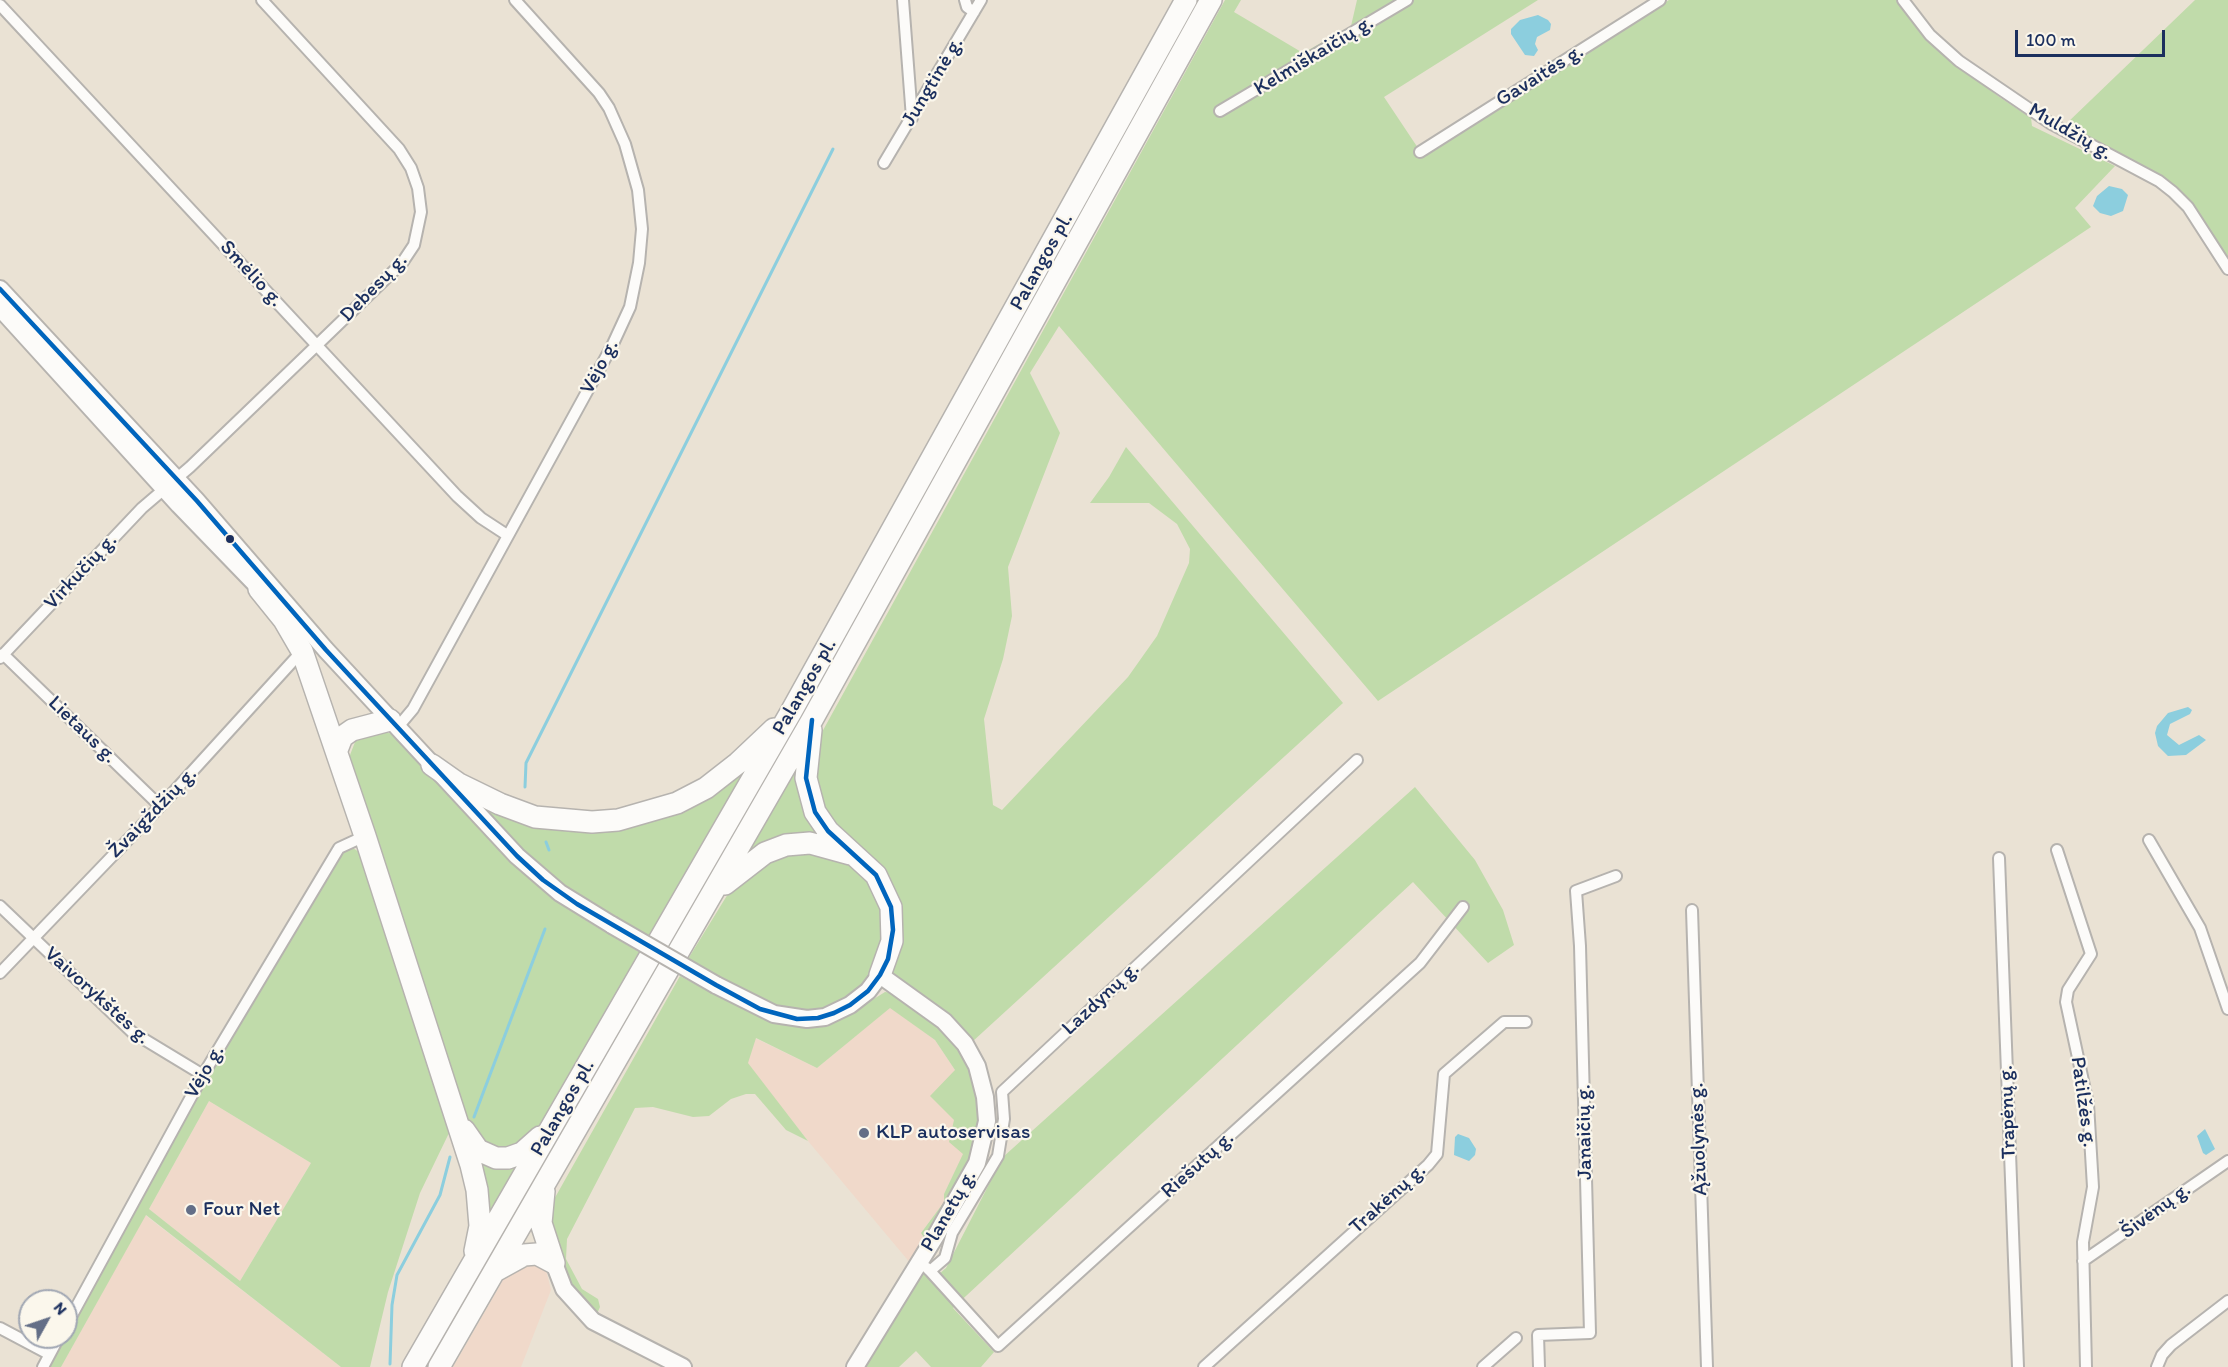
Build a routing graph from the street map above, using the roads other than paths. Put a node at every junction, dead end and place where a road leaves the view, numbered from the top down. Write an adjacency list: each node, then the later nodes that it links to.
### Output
1 (262, 0): 20 (street, Debesų g.)
2 (515, 0): 22 (street, Vėjo g.)
3 (903, 0): 14 (street)
4 (964, 0): 12 (street)
5 (981, 0): 12 (street, Jungtinė g.)
6 (1186, 0): 27 (highway, Palangos pl.)
7 (1211, 0): 28 (highway, Palangos pl.)
8 (1407, 0): 13 (street, Kelmiškaičių g.)
9 (1660, 0): 15 (street, Gavaitės g.)
10 (1903, 0): 17 (street, Muldžių g.)
11 (0, 5): 20 (street, Smėlio g.)
12 (975, 12): 14 (street, Jungtinė g.)
13 (1220, 111)
14 (912, 118): 16 (street, Jungtinė g.)
15 (1420, 152)
16 (884, 163)
17 (2228, 268)
18 (0, 289): 21 (main road)
19 (0, 308): 21 (main road)
20 (317, 345): 21 (street, Debesų g.); 22 (street, Smėlio g.)
21 (170, 483): 23 (main road); 24 (main road); 26 (street, Virkučių g.)
22 (507, 536): 29 (street, Vėjo g.)
23 (259, 589): 24 (main road); 25 (highway)
24 (326, 650): 29 (main road)
25 (302, 651): 30 (highway); 33 (street, Žvaigždžių g.)
26 (2, 656): 33 (street, Lietaus g.)
27 (792, 712): 32 (highway); 51 (highway, Palangos pl.)
28 (812, 720): 37 (highway); 40 (highway, Palangos pl.)
29 (393, 724): 30 (highway); 32 (main road)
30 (337, 750): 34 (highway)
31 (1358, 760): 57 (street, Lazdynų g.)
32 (432, 765): 46 (main road, bridge)
33 (160, 806): 44 (street, Žvaigždžių g.)
34 (365, 836): 49 (street, Vėjo g.); 50 (highway)
35 (2149, 840): 47 (street)
36 (2057, 850): 54 (street, Patilžės g.)
37 (855, 856): 40 (highway); 46 (highway)
38 (1999, 858): 75 (street, Trapėnų g.)
39 (1616, 876): 73 (street, Janaičių g.)
40 (711, 897): 53 (highway, Palangos pl.)
41 (0, 906): 44 (street, Vaivorykštės g.)
42 (1463, 907): 57 (street, Riešutų g.)
43 (1692, 910): 74 (street, Ąžuolynės g.)
44 (33, 938): 45 (street, Žvaigždžių g.); 49 (street, Vaivorykštės g.)
45 (0, 973)
46 (880, 975): 57 (main road, Planetų g.)
47 (2228, 1009)
48 (1526, 1022): 71 (street, Trakėnų g.)
49 (202, 1075): 60 (street, Vėjo g.)
50 (456, 1117): 51 (highway); 56 (highway)
51 (553, 1126): 56 (highway, Palangos pl.)
52 (2228, 1161): 54 (street, Šivėnų g.)
53 (545, 1185): 55 (highway); 58 (highway, Palangos pl.)
54 (2083, 1261): 76 (street, Patilžės g.)
55 (554, 1263): 58 (highway); 65 (main road)
56 (472, 1265): 68 (highway, Palangos pl.)
57 (925, 1267): 70 (main road, Planetų g.)
58 (494, 1272): 69 (highway, Palangos pl.)
59 (2228, 1301): 66 (street)
60 (78, 1304)
61 (0, 1328): 64 (street)
62 (1516, 1338): 72 (street)
63 (52, 1349): 64 (street)
64 (49, 1354): 67 (street)
65 (677, 1366)
66 (2157, 1366)
67 (43, 1367)
68 (414, 1367)
69 (439, 1367)
70 (855, 1367)
71 (1204, 1367)
72 (1483, 1367)
73 (1539, 1367)
74 (1707, 1367)
75 (2018, 1367)
76 (2086, 1367)

